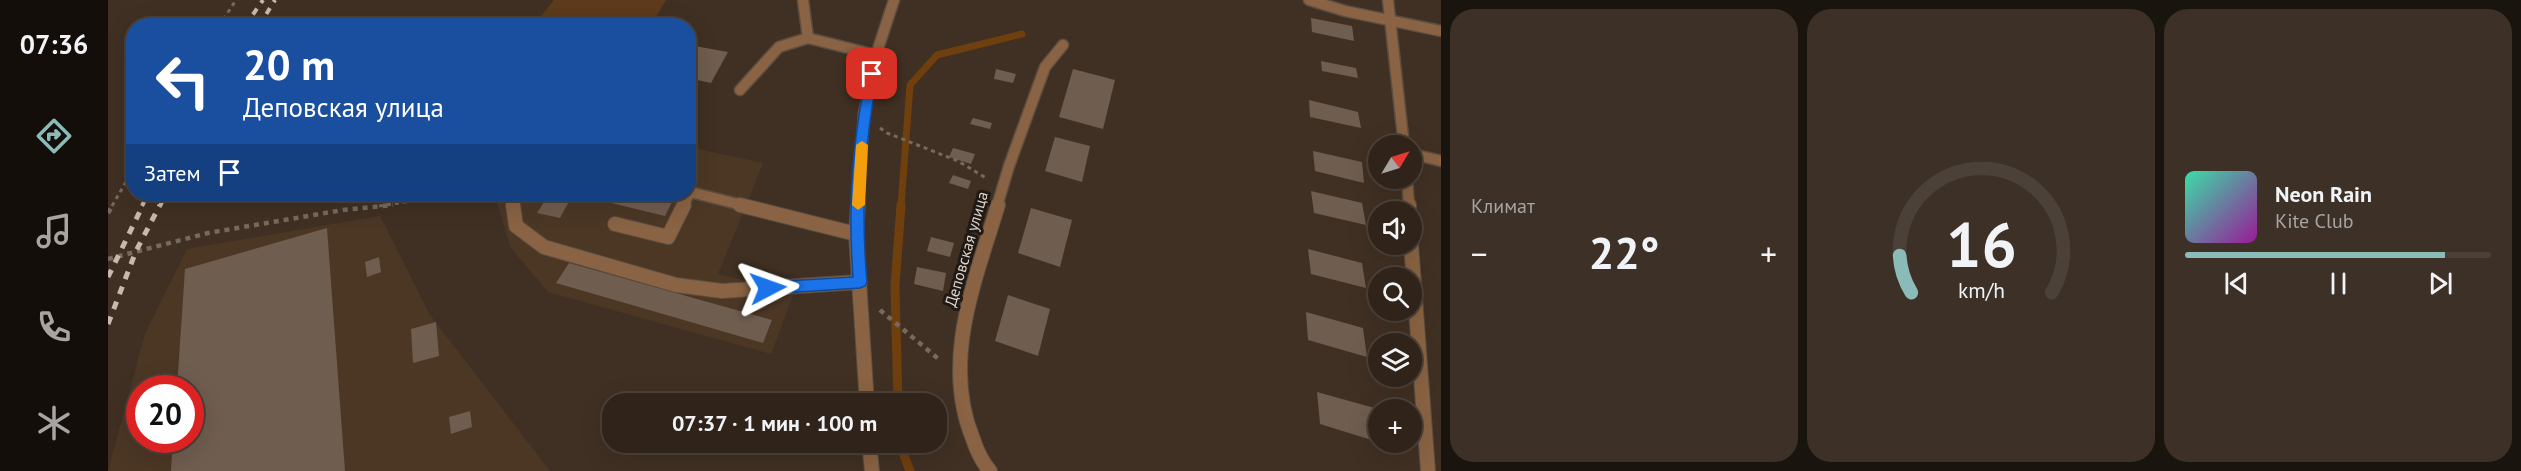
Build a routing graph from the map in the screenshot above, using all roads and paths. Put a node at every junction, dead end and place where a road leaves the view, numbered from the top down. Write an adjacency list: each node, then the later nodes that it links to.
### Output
1 (236, 0): 6 (path)
2 (803, 0): 9 (street)
3 (894, 0): 11 (street)
4 (1309, 0): 7 (street)
5 (1388, 0): 7 (street)
6 (224, 18)
7 (1390, 21): 8 (street); 14 (street)
8 (1441, 32)
9 (808, 38): 11 (street); 12 (street)
10 (1063, 45): 19 (street, Деповская улица)
11 (876, 55): 13 (street)
12 (740, 90)
13 (864, 113): 19 (path); 25 (street)
14 (1403, 135)
15 (1422, 156): 16 (street)
16 (1441, 161)
17 (126, 182): 23 (path)
18 (696, 194): 25 (street)
19 (1000, 197): 29 (street, Деповская улица)
20 (424, 201): 27 (path)
21 (513, 201): 28 (street)
22 (686, 201): 24 (street)
23 (108, 213)
24 (615, 224)
25 (856, 234): 28 (street)
26 (1413, 255): 34 (street)
27 (108, 259)
28 (861, 288): 29 (path); 30 (street)
29 (958, 375): 33 (street, Деповская улица)
30 (866, 393)
31 (870, 453): 32 (street)
32 (872, 471)
33 (990, 471)
34 (1428, 471)

